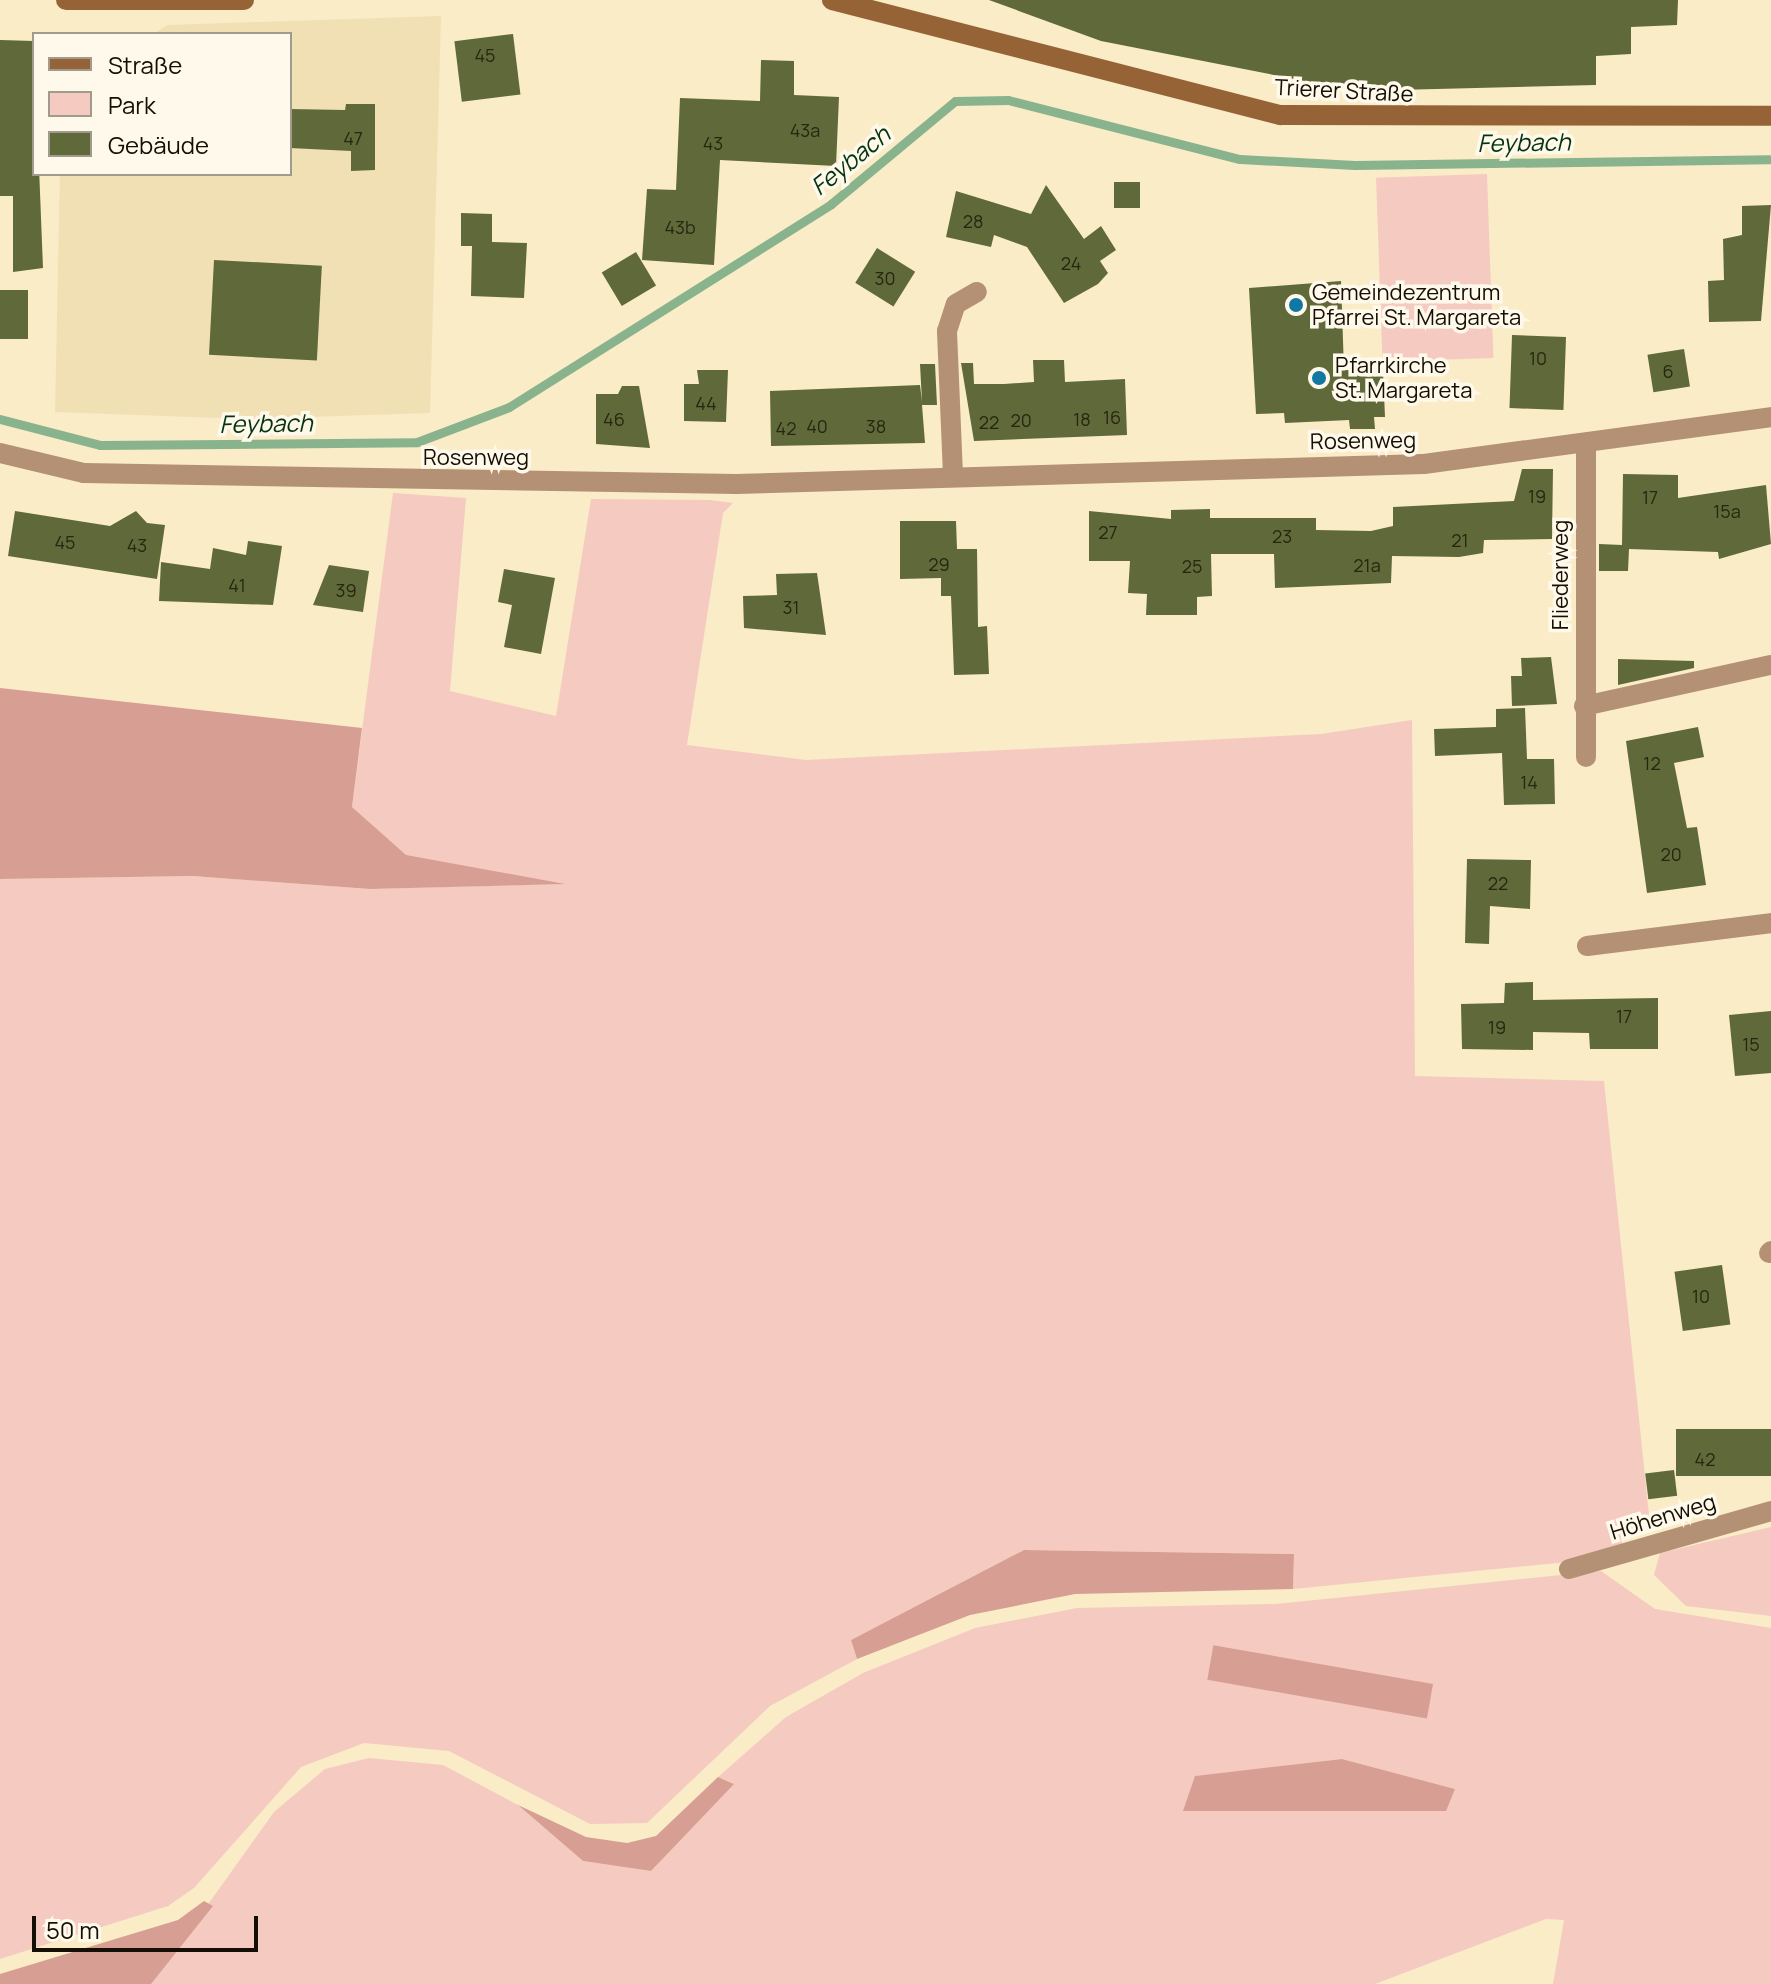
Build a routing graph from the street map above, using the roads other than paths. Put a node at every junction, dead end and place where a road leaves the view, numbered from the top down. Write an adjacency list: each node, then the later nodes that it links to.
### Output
1 (66, 0): 2 (main road)
2 (244, 0)
3 (832, 0): 4 (main road, Trierer Straße)
4 (1771, 116)
5 (977, 292): 9 (street)
6 (1771, 417): 7 (street, Rosenweg)
7 (1586, 443): 9 (street, Rosenweg); 11 (street, Fliederweg)
8 (0, 453): 9 (street, Rosenweg)
9 (953, 475)
10 (1771, 665): 11 (street)
11 (1584, 706): 12 (street, Fliederweg)
12 (1586, 757)
13 (1771, 923): 14 (street)
14 (1587, 946)
15 (1771, 1511): 16 (street, Höhenweg)
16 (1569, 1569)

